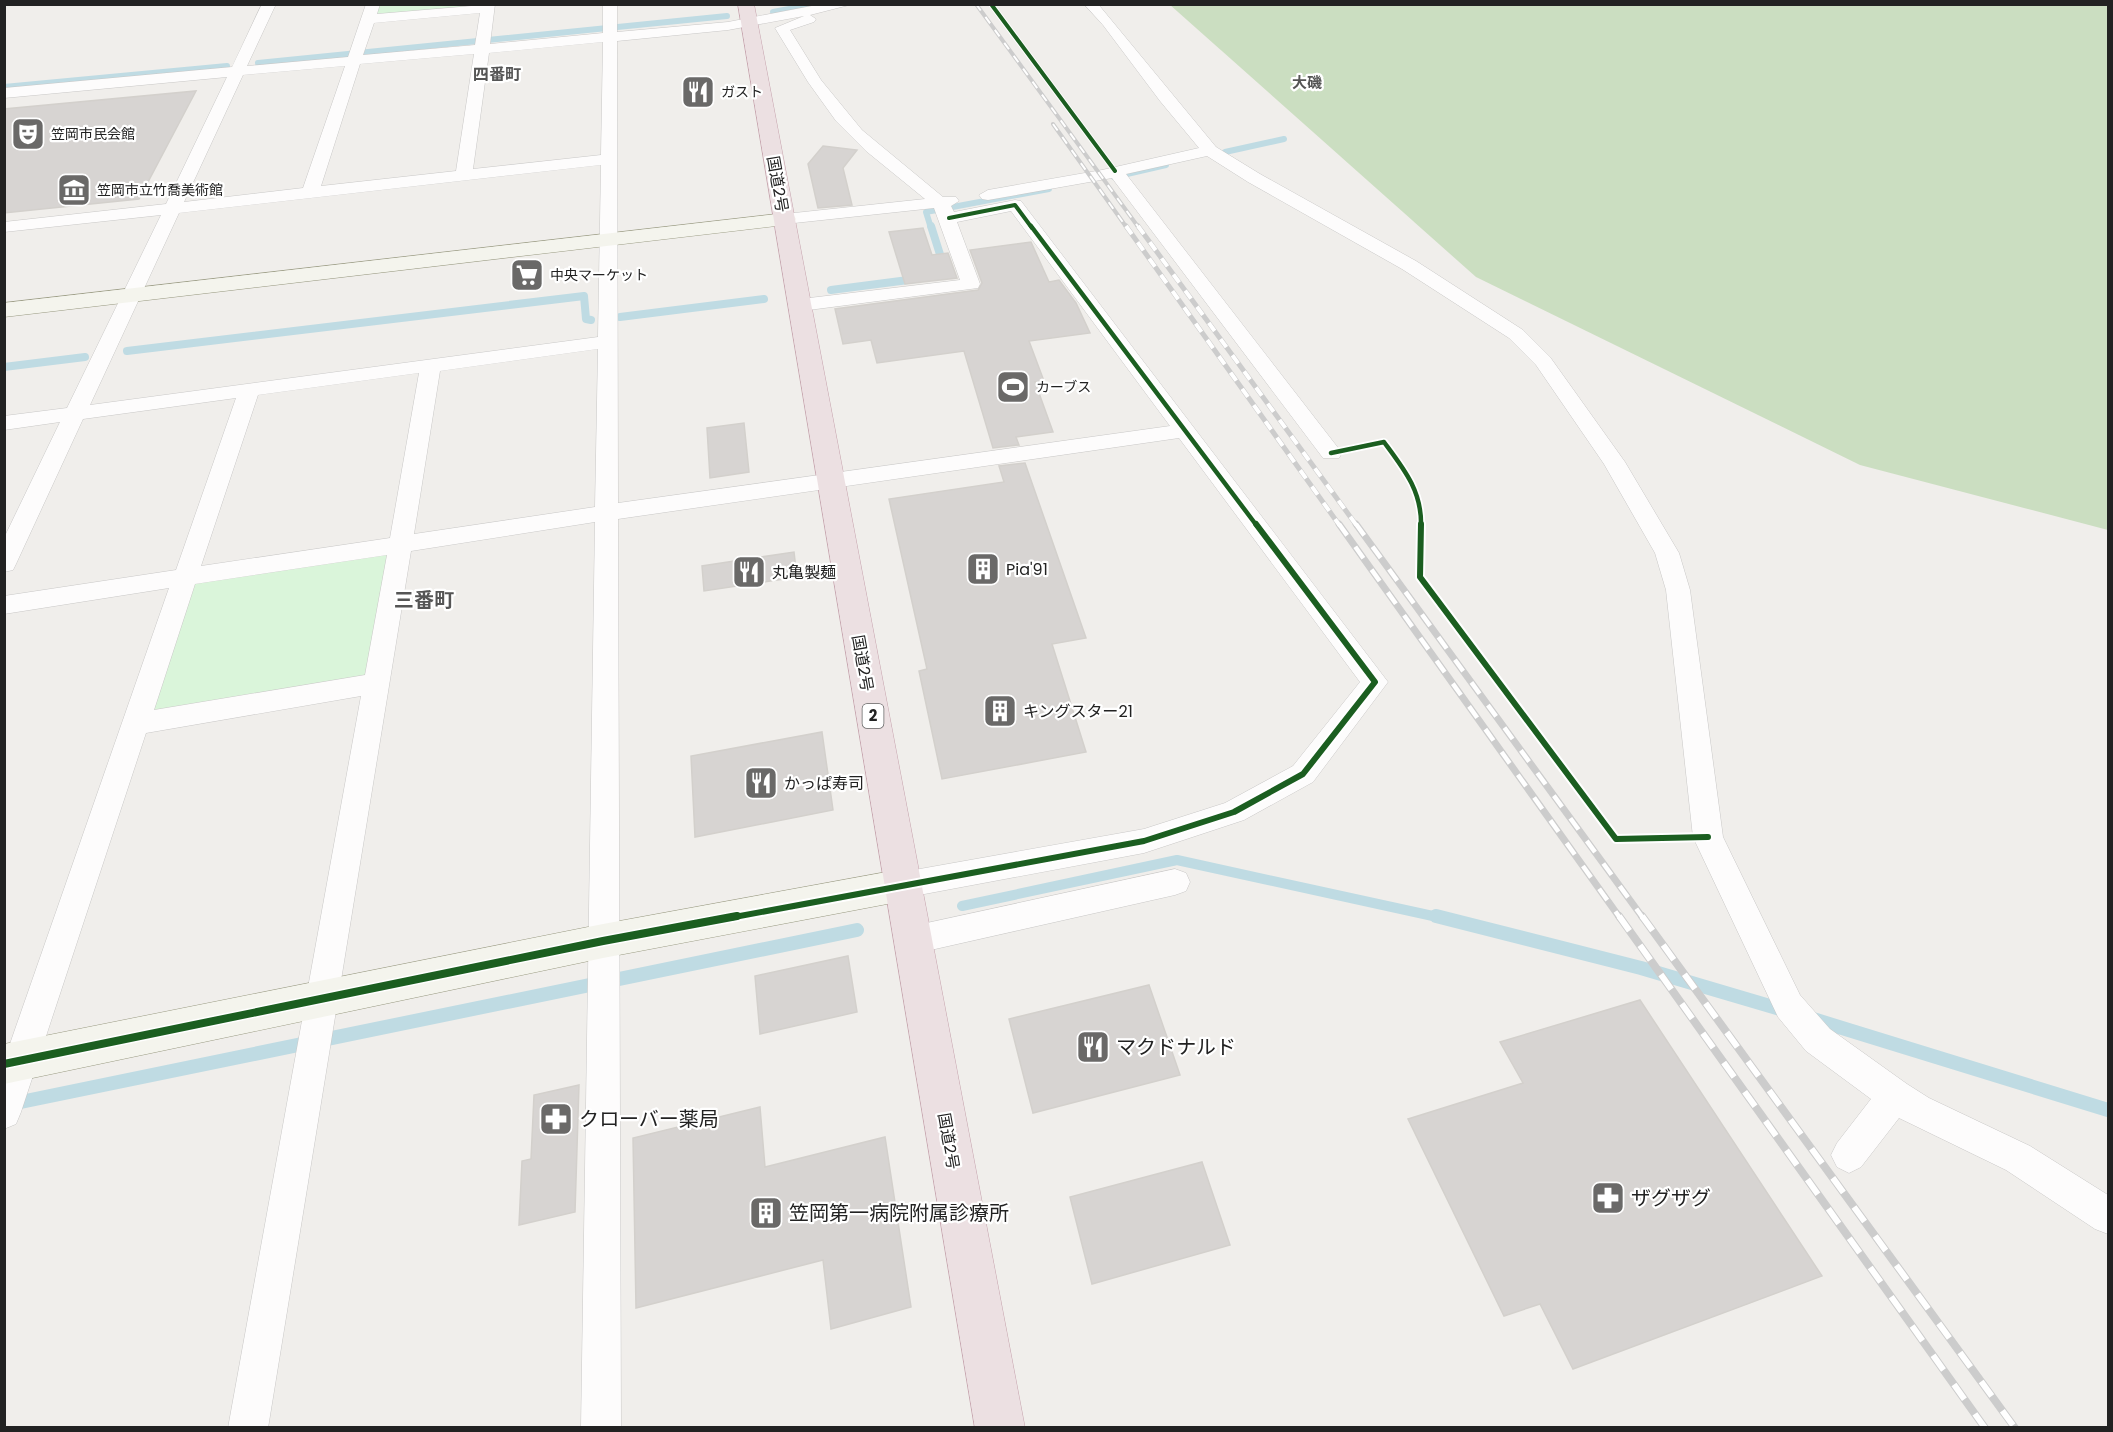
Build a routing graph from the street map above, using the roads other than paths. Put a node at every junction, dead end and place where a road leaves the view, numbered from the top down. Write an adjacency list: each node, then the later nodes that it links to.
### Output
1 (269, 4): 12 (street)
2 (610, 4): 9 (street)
3 (847, 4): 6 (street)
4 (1090, 4): 14 (street)
5 (488, 6): 7 (street); 10 (street)
6 (831, 8): 8 (street); 20 (street)
7 (371, 12): 11 (street)
8 (748, 14): 9 (street); 21 (highway, 国道2号 / 2)
9 (610, 32): 10 (street); 15 (street)
10 (485, 43): 11 (street); 17 (street)
11 (356, 56): 12 (street); 18 (street)
12 (239, 71): 13 (street); 19 (street)
13 (4, 93)
14 (1210, 150): 16 (street); 48 (street)
15 (609, 159): 17 (street); 23 (street)
16 (1117, 175): 20 (street); 33 (street)
17 (464, 176): 18 (street)
18 (310, 194): 19 (street)
19 (172, 209): 22 (street); 24 (street)
20 (945, 210): 21 (street); 25 (street); 32 (street)
21 (784, 219): 23 (street); 25 (highway, 国道2号 / 2)
22 (4, 227)
23 (608, 238): 24 (street); 27 (street)
24 (132, 294): 26 (street); 30 (street)
25 (801, 305): 34 (highway, 国道2号 / 2)
26 (4, 310)
27 (607, 342): 28 (street); 35 (street)
28 (431, 366): 29 (street); 36 (street)
29 (249, 390): 30 (street); 38 (street)
30 (76, 413): 31 (street); 37 (street)
31 (4, 423)
32 (1186, 430): 34 (street); 43 (street)
33 (1331, 453)
34 (831, 482): 35 (street); 43 (highway, 国道2号 / 2)
35 (605, 513): 36 (street); 45 (street)
36 (399, 546): 38 (street); 40 (street)
37 (4, 564)
38 (184, 579): 39 (street); 41 (street)
39 (4, 605)
40 (376, 683): 41 (street); 46 (street)
41 (136, 724): 47 (street)
42 (1176, 882): 44 (street)
43 (903, 885): 44 (highway, 国道2号 / 2); 45 (street)
44 (913, 940): 53 (highway, 国道2号 / 2)
45 (602, 969): 46 (street); 52 (street)
46 (316, 1028): 47 (street); 51 (street)
47 (10, 1082)
48 (1895, 1096): 49 (street); 50 (street)
49 (1849, 1155)
50 (2109, 1216)
51 (248, 1428)
52 (601, 1428)
53 (1000, 1428)

